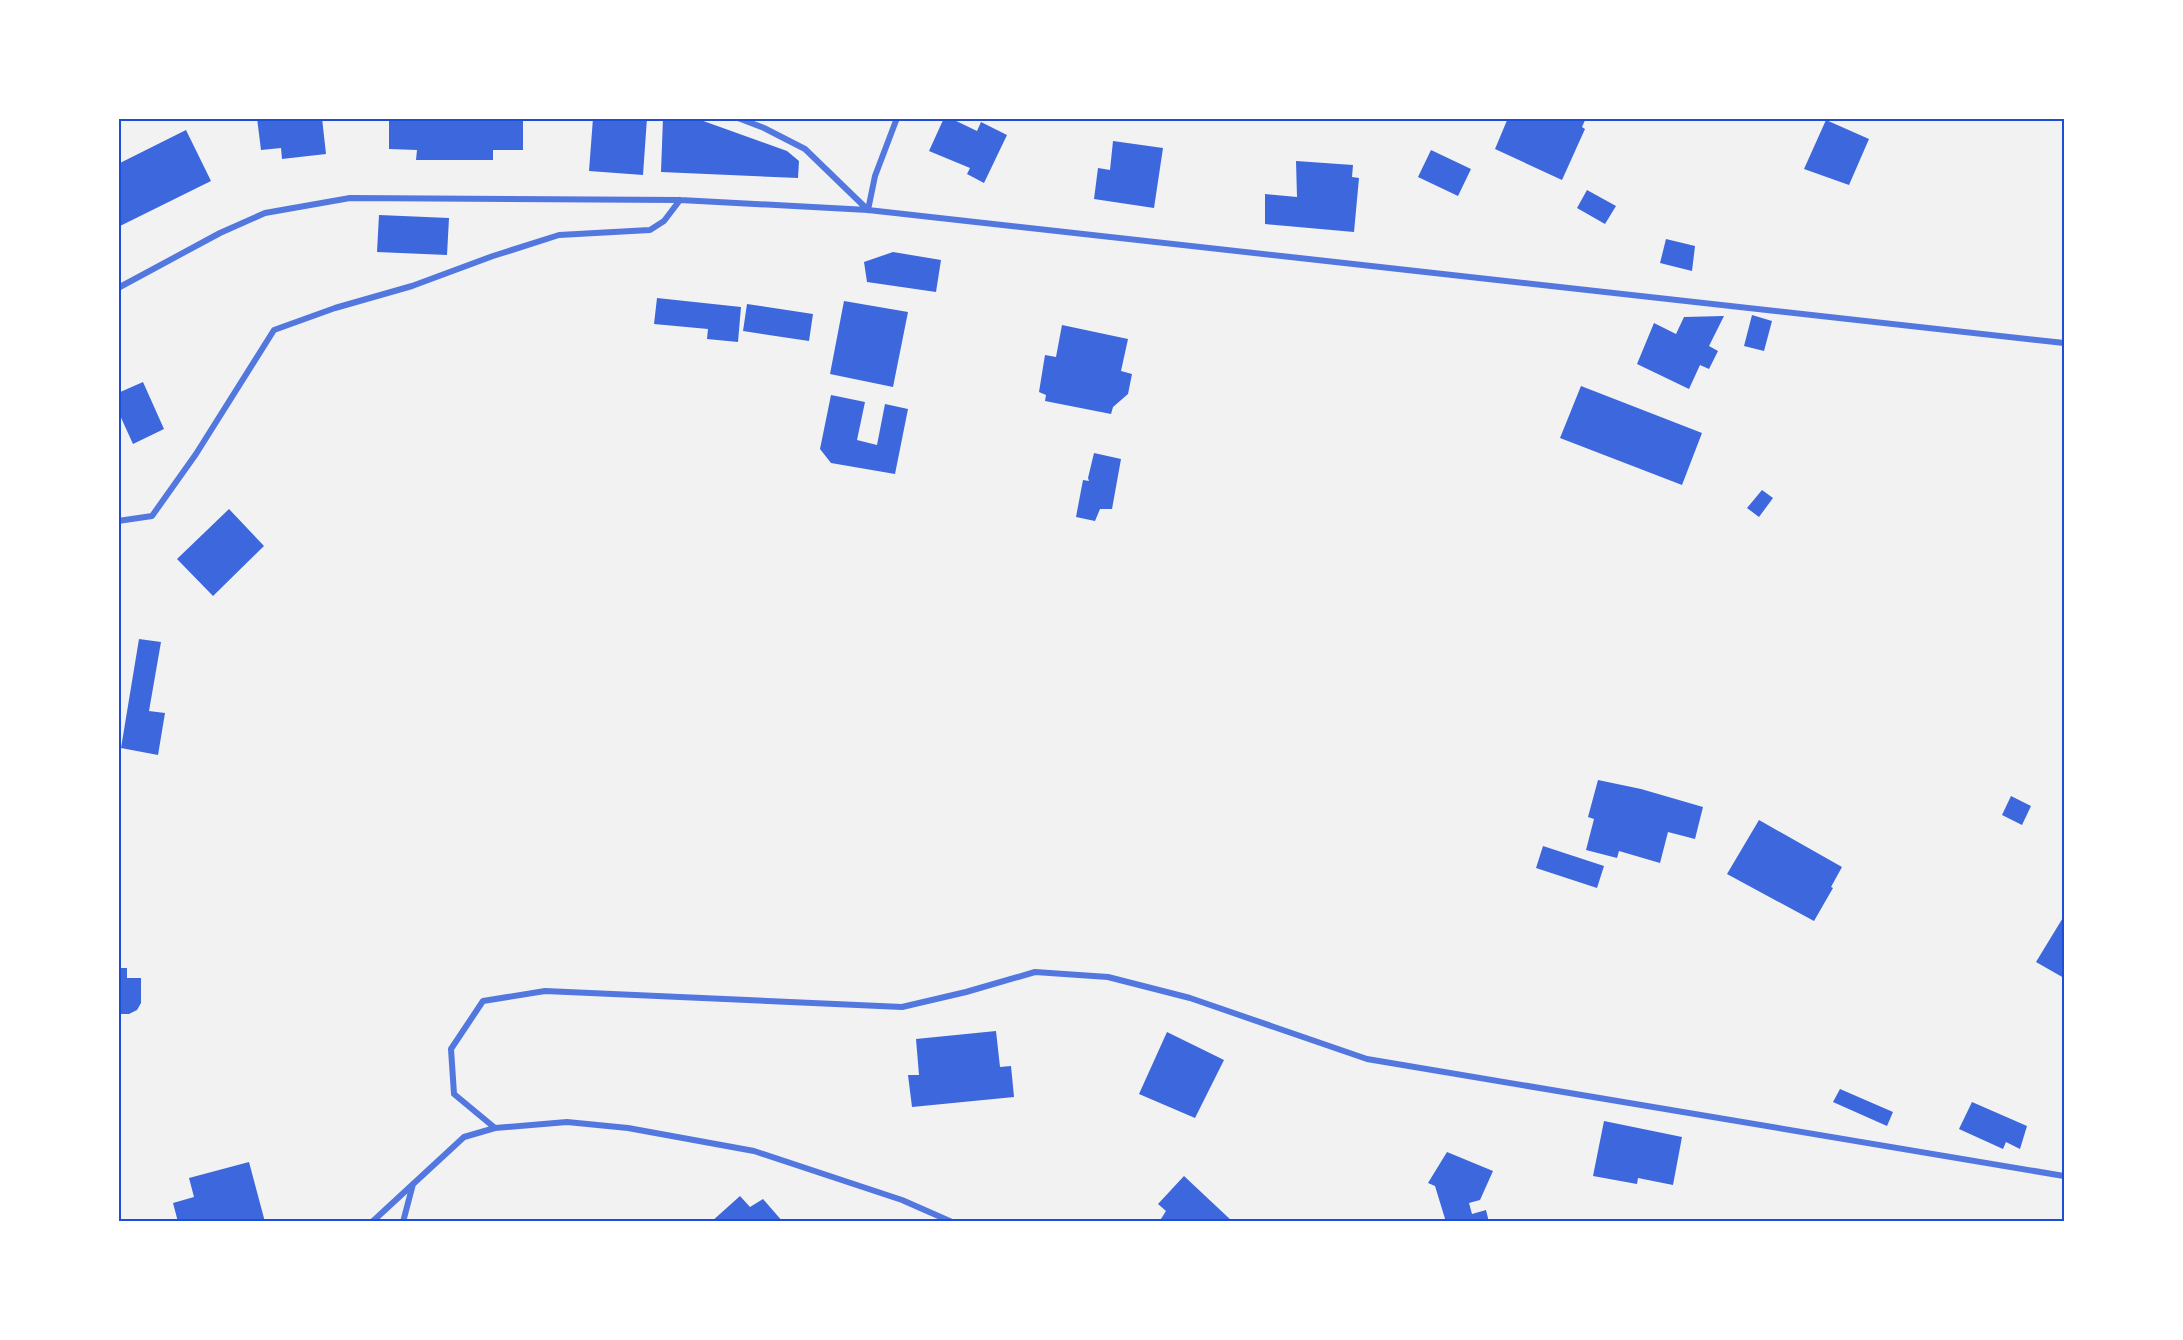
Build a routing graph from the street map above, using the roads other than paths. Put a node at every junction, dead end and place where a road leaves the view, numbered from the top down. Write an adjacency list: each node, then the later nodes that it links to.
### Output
1 (738, 118): 4 (street)
2 (897, 118): 4 (street)
3 (680, 200): 4 (street); 5 (street); 7 (street)
4 (868, 210): 6 (street)
5 (118, 288)
6 (2064, 343)
7 (118, 521)
8 (495, 1128): 9 (street); 10 (street); 13 (street)
9 (2064, 1176)
10 (413, 1184): 11 (street); 12 (street)
11 (372, 1221)
12 (403, 1221)
13 (952, 1221)

